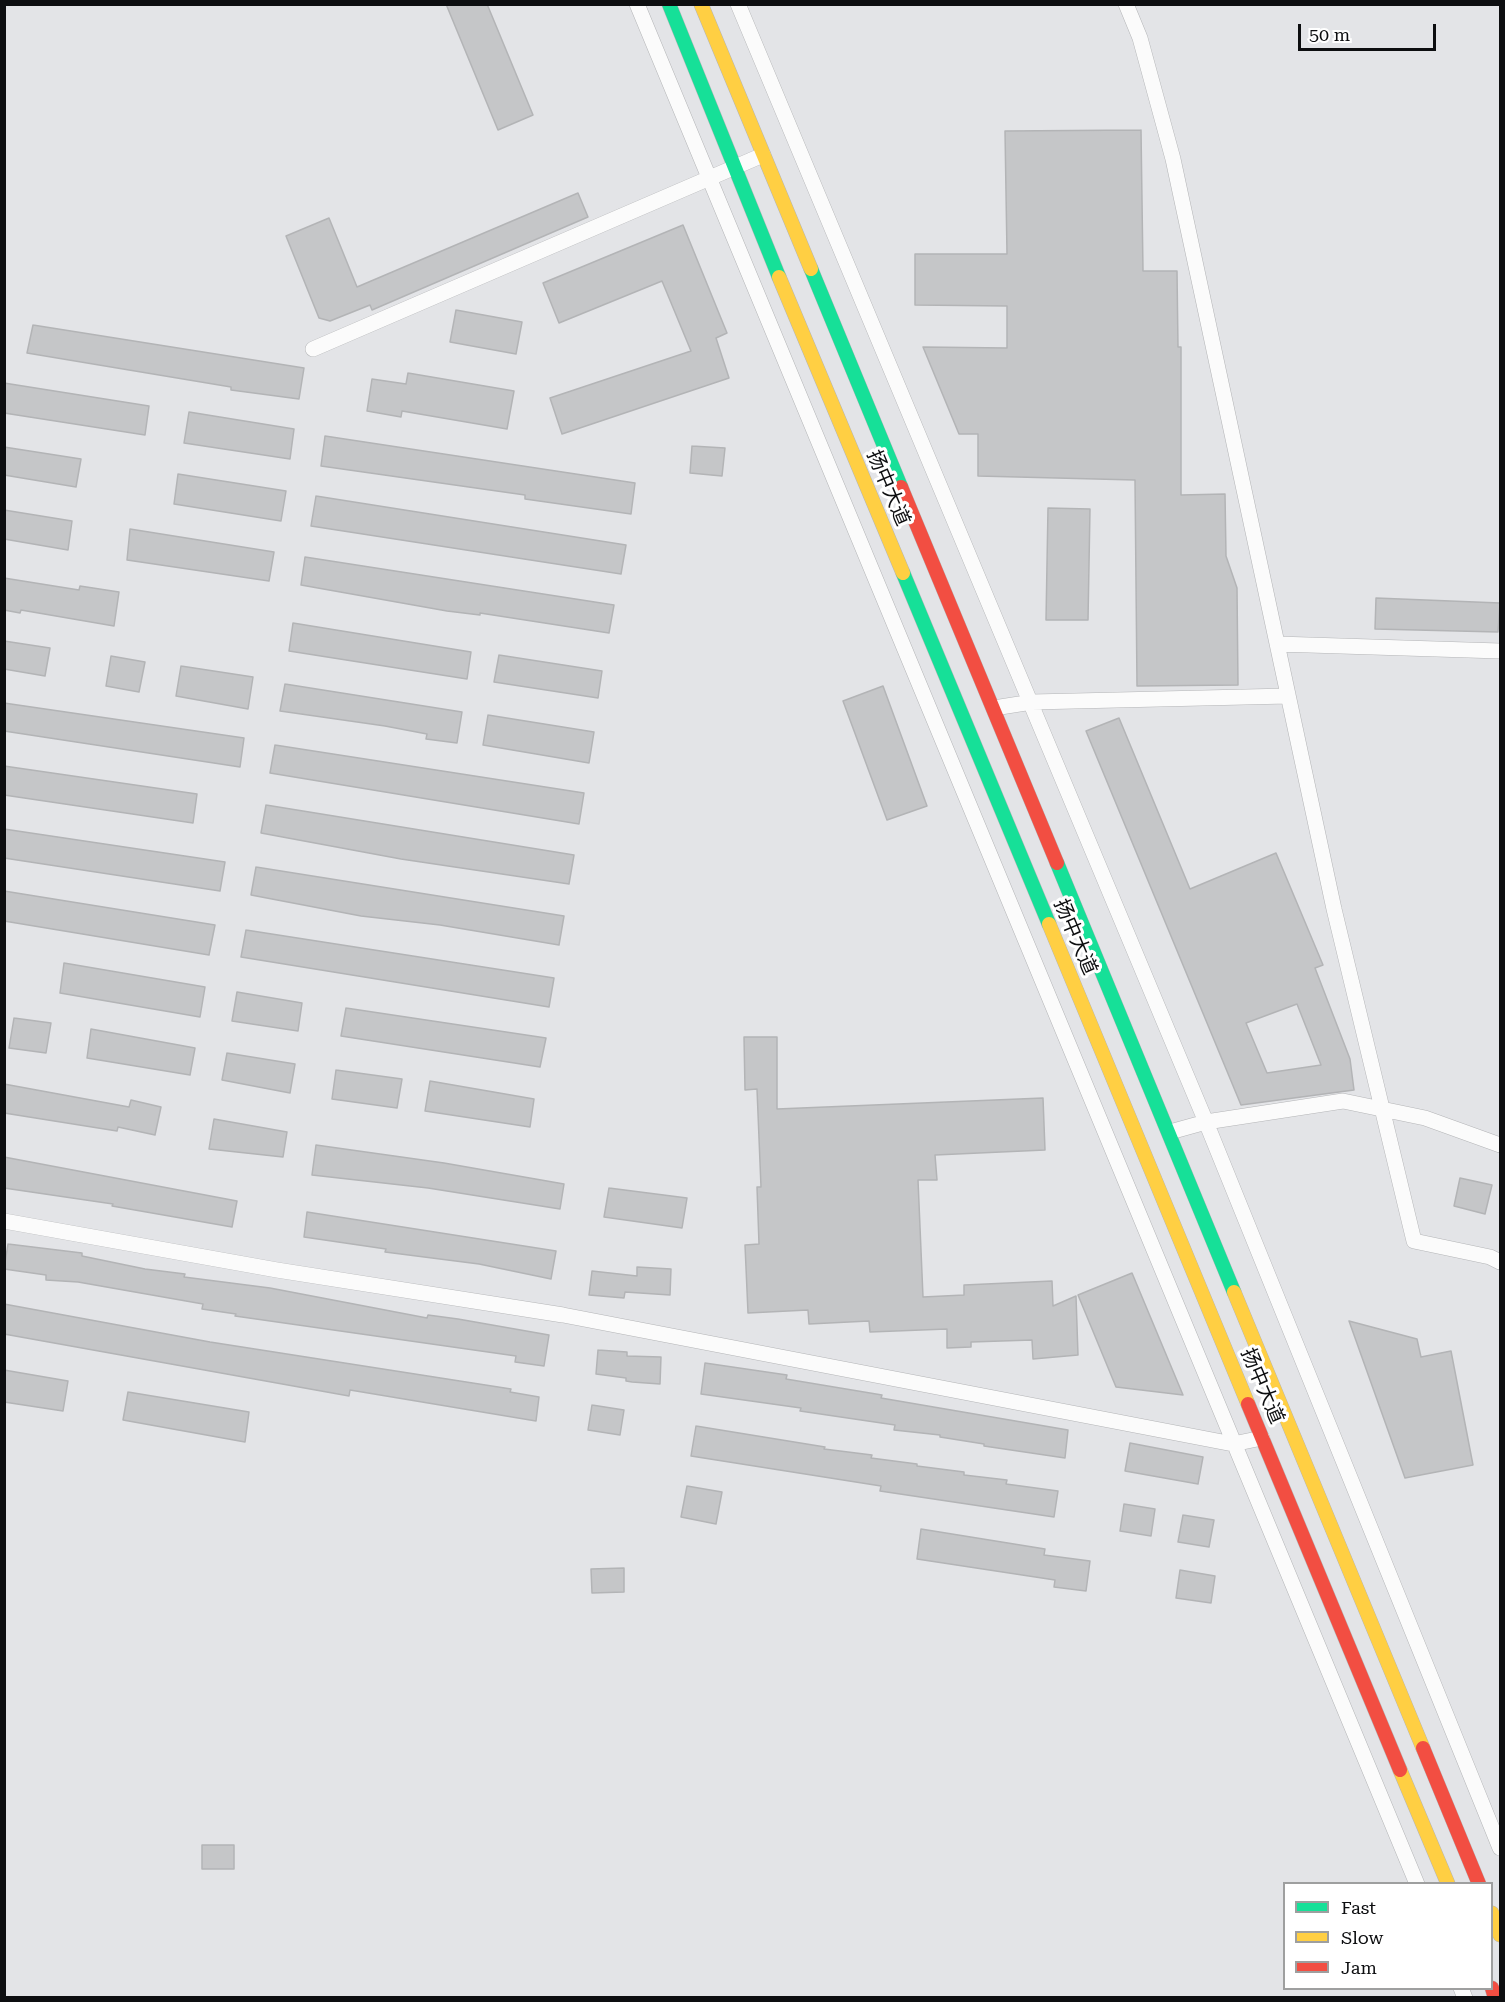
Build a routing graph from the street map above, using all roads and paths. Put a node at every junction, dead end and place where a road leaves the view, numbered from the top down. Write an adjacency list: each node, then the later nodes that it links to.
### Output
1 (637, 4): 8 (street)
2 (669, 4): 7 (main road, 扬中大道)
3 (701, 4): 6 (main road, 扬中大道)
4 (738, 4): 14 (street)
5 (1126, 4): 11 (street)
6 (763, 154): 7 (street); 9 (main road, 扬中大道)
7 (735, 167): 8 (street); 9 (main road, 扬中大道)
8 (711, 177): 10 (street); 25 (street)
9 (825, 346): 15 (main road, 扬中大道); 15 (main road, 扬中大道)
10 (313, 349)
11 (1277, 644): 12 (street); 13 (street)
12 (1500, 651)
13 (1288, 696): 14 (street); 16 (street)
14 (1032, 702): 15 (street); 17 (street)
15 (979, 714): 18 (main road, 扬中大道); 19 (main road, 扬中大道)
16 (1383, 1110): 17 (street); 20 (street); 22 (street)
17 (1206, 1122): 18 (street); 26 (street)
18 (1170, 1132): 19 (main road); 23 (main road, 扬中大道)
19 (1139, 1142): 24 (main road, 扬中大道)
20 (1500, 1145)
21 (4, 1221): 25 (street)
22 (1500, 1262)
23 (1292, 1426): 24 (main road); 29 (main road, 扬中大道)
24 (1262, 1438): 25 (street); 28 (main road, 扬中大道)
25 (1233, 1444): 27 (street)
26 (1500, 1848)
27 (1416, 1882)
28 (1447, 1882)
29 (1478, 1882)
30 (1493, 1918): 31 (main road)
31 (1500, 1935)

